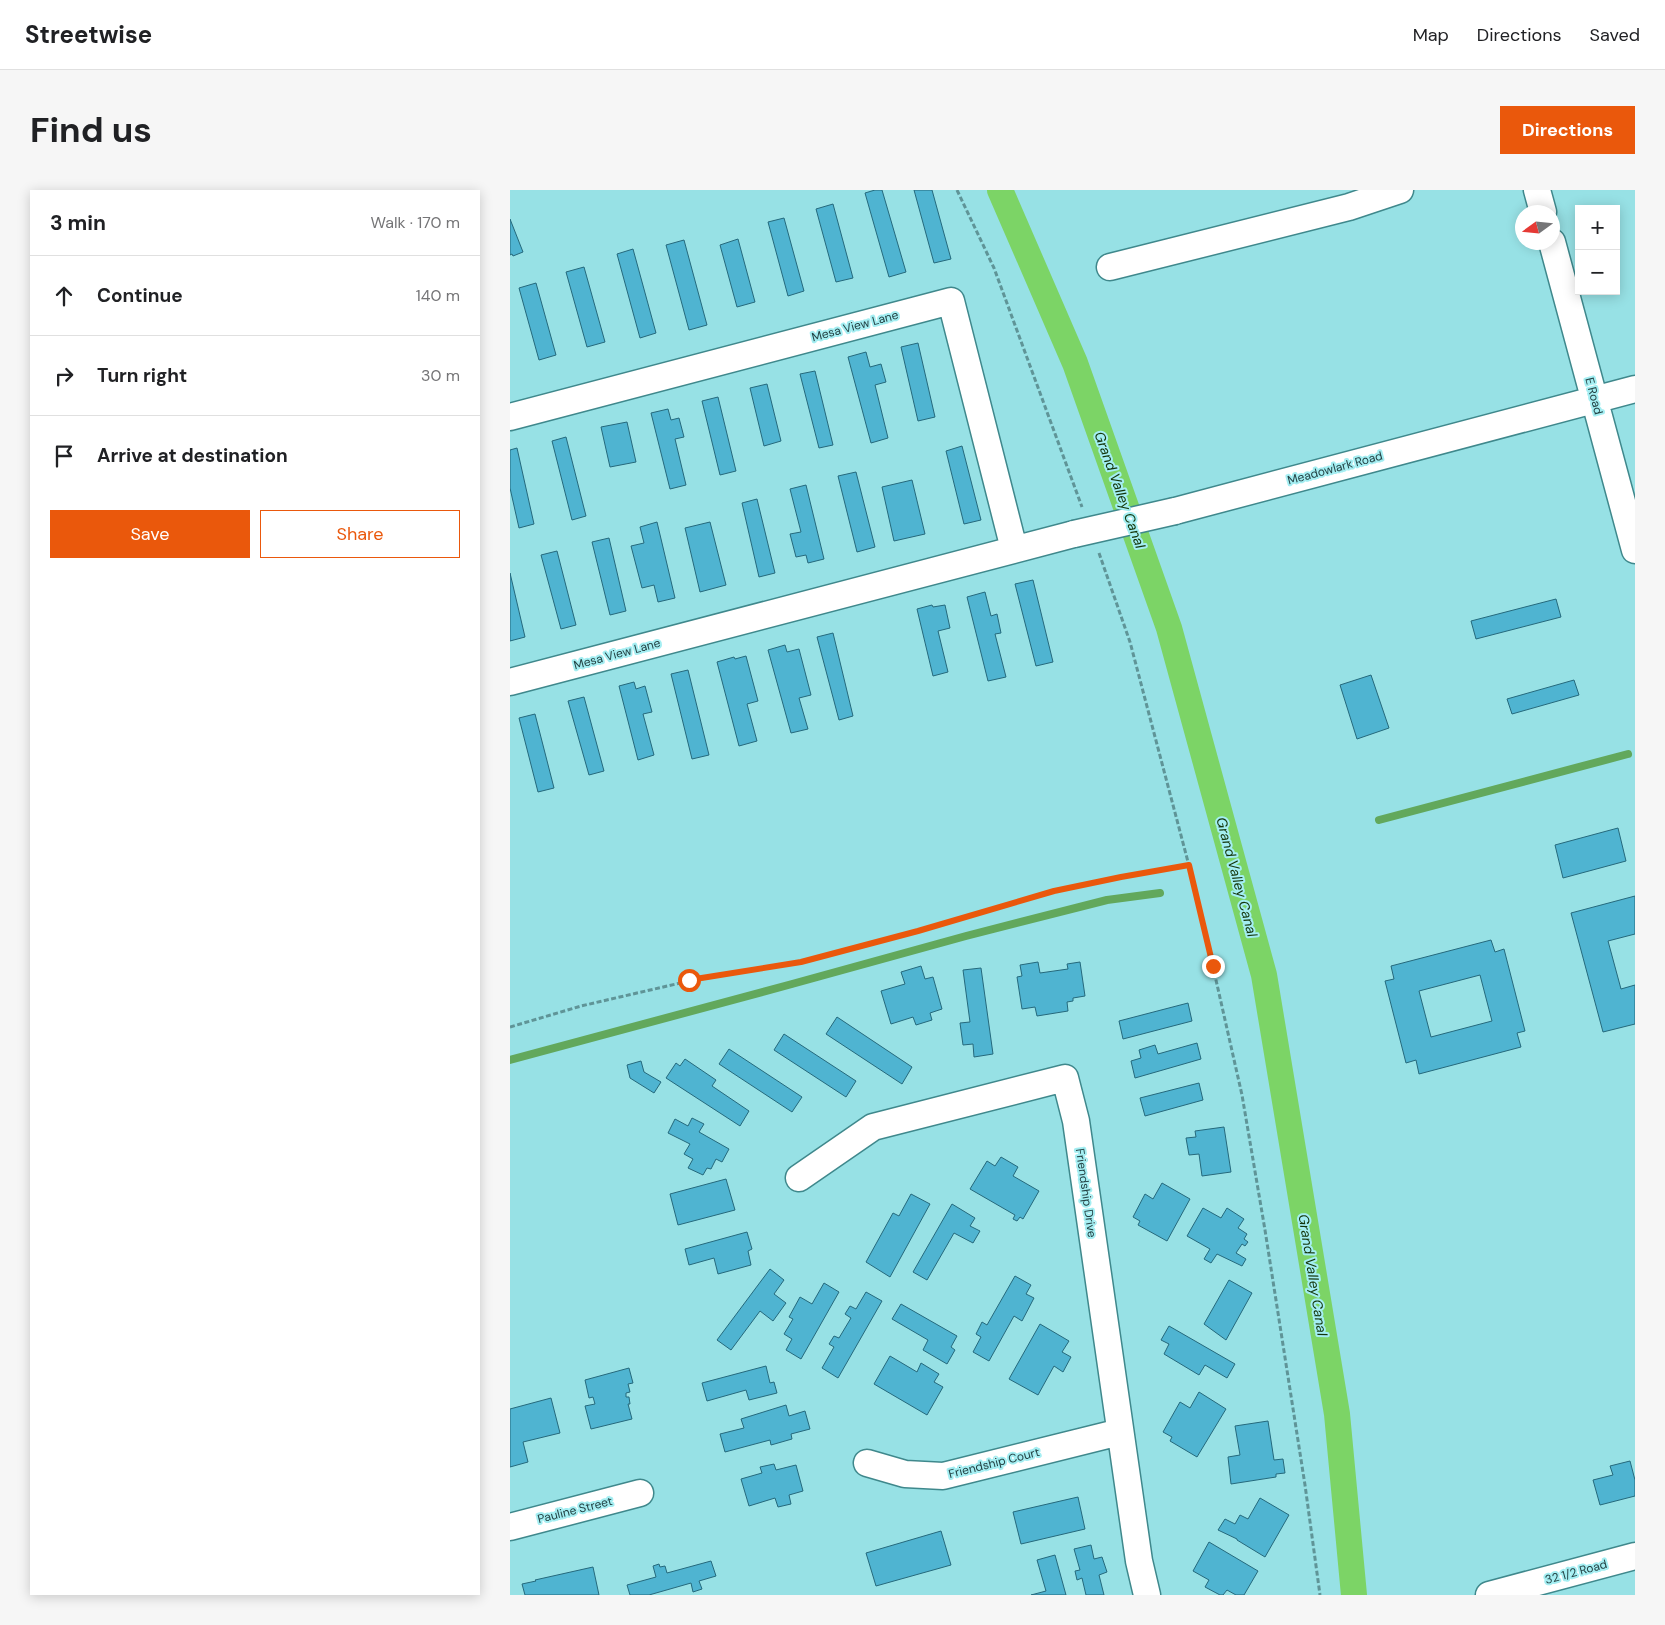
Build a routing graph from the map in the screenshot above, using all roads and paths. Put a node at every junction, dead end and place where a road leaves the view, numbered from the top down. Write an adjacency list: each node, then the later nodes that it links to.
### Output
1 (957, 190): 10 (path)
2 (1400, 190): 6 (street)
3 (1537, 190): 4 (street)
4 (1541, 205)
5 (1554, 250): 8 (street, E Road)
6 (1110, 267)
7 (1635, 389): 8 (street, Meadowlark Road)
8 (1595, 399): 10 (street, Meadowlark Road, bridge); 13 (street, E Road)
9 (510, 417): 12 (street, Mesa View Lane)
10 (1079, 522): 12 (street, Mesa View Lane)
11 (1097, 548): 15 (path)
12 (1014, 549): 14 (street, Mesa View Lane)
13 (1635, 550)
14 (510, 682)
15 (1189, 865): 16 (path); 24 (path)
16 (510, 1027)
17 (799, 1178): 18 (street, Friendship Drive)
18 (1120, 1432): 19 (street, Friendship Court); 23 (street, Friendship Drive)
19 (867, 1462)
20 (640, 1493): 21 (street, Pauline Street)
21 (510, 1526)
22 (1635, 1556): 25 (street, 32 1/2 Road)
23 (1147, 1595)
24 (1320, 1595)
25 (1489, 1595)

